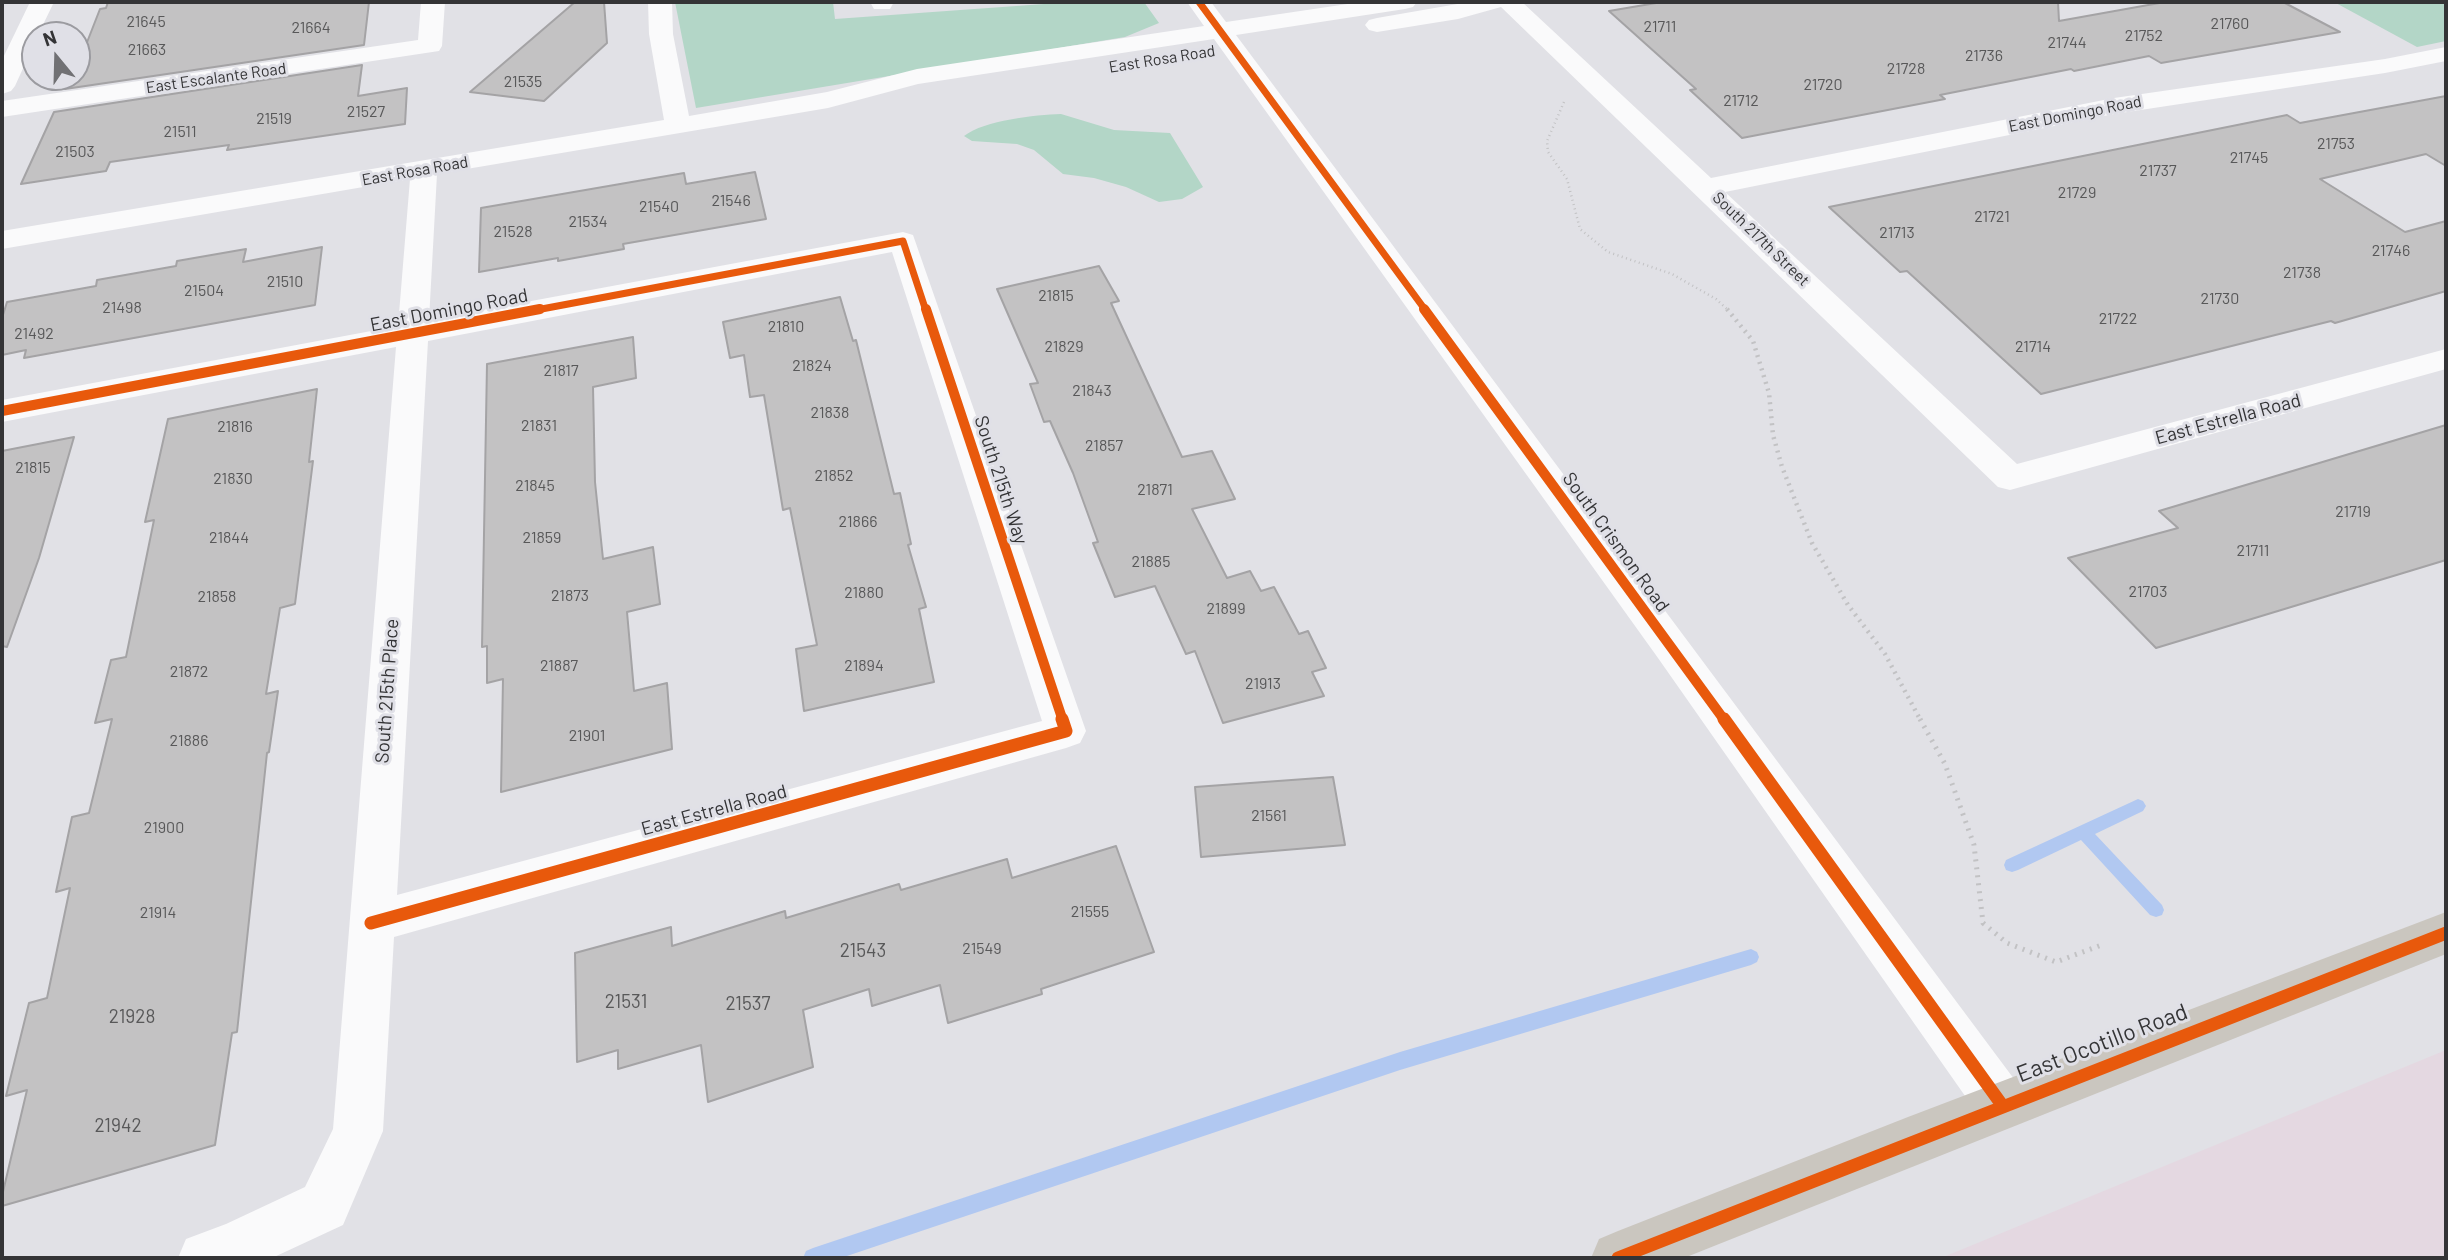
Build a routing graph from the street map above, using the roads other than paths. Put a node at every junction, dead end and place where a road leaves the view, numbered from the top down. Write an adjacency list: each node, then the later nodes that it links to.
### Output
1 (42, 2): 10 (street)
2 (433, 2): 11 (street, East Escalante Road)
3 (660, 2): 12 (street)
4 (1199, 2): 8 (street, South Crismon Road)
5 (1405, 2): 8 (street, East Rosa Road)
6 (1494, 2): 8 (street, East Rosa Road)
7 (1509, 2): 14 (street, South 217th Street)
8 (1226, 40): 12 (street, East Rosa Road); 24 (street, South Crismon Road)
9 (2446, 54): 14 (street, East Domingo Road)
10 (2, 86)
11 (2, 109)
12 (678, 126): 13 (street, East Rosa Road)
13 (424, 170): 15 (street, East Rosa Road); 17 (street, South 215th Place)
14 (1707, 187): 20 (street, South 217th Street)
15 (2, 240)
16 (903, 241): 17 (street, East Domingo Road); 21 (street, South 215th Way)
17 (412, 335): 19 (street, East Domingo Road); 22 (street, South 215th Place)
18 (2446, 359): 20 (street, East Estrella Road)
19 (2, 411)
20 (2010, 478)
21 (1066, 731): 22 (street, East Estrella Road)
22 (371, 923): 25 (street, South 215th Place)
23 (2446, 933): 24 (main road, East Ocotillo Road)
24 (2002, 1105): 26 (main road, East Ocotillo Road)
25 (205, 1258)
26 (1618, 1258)

